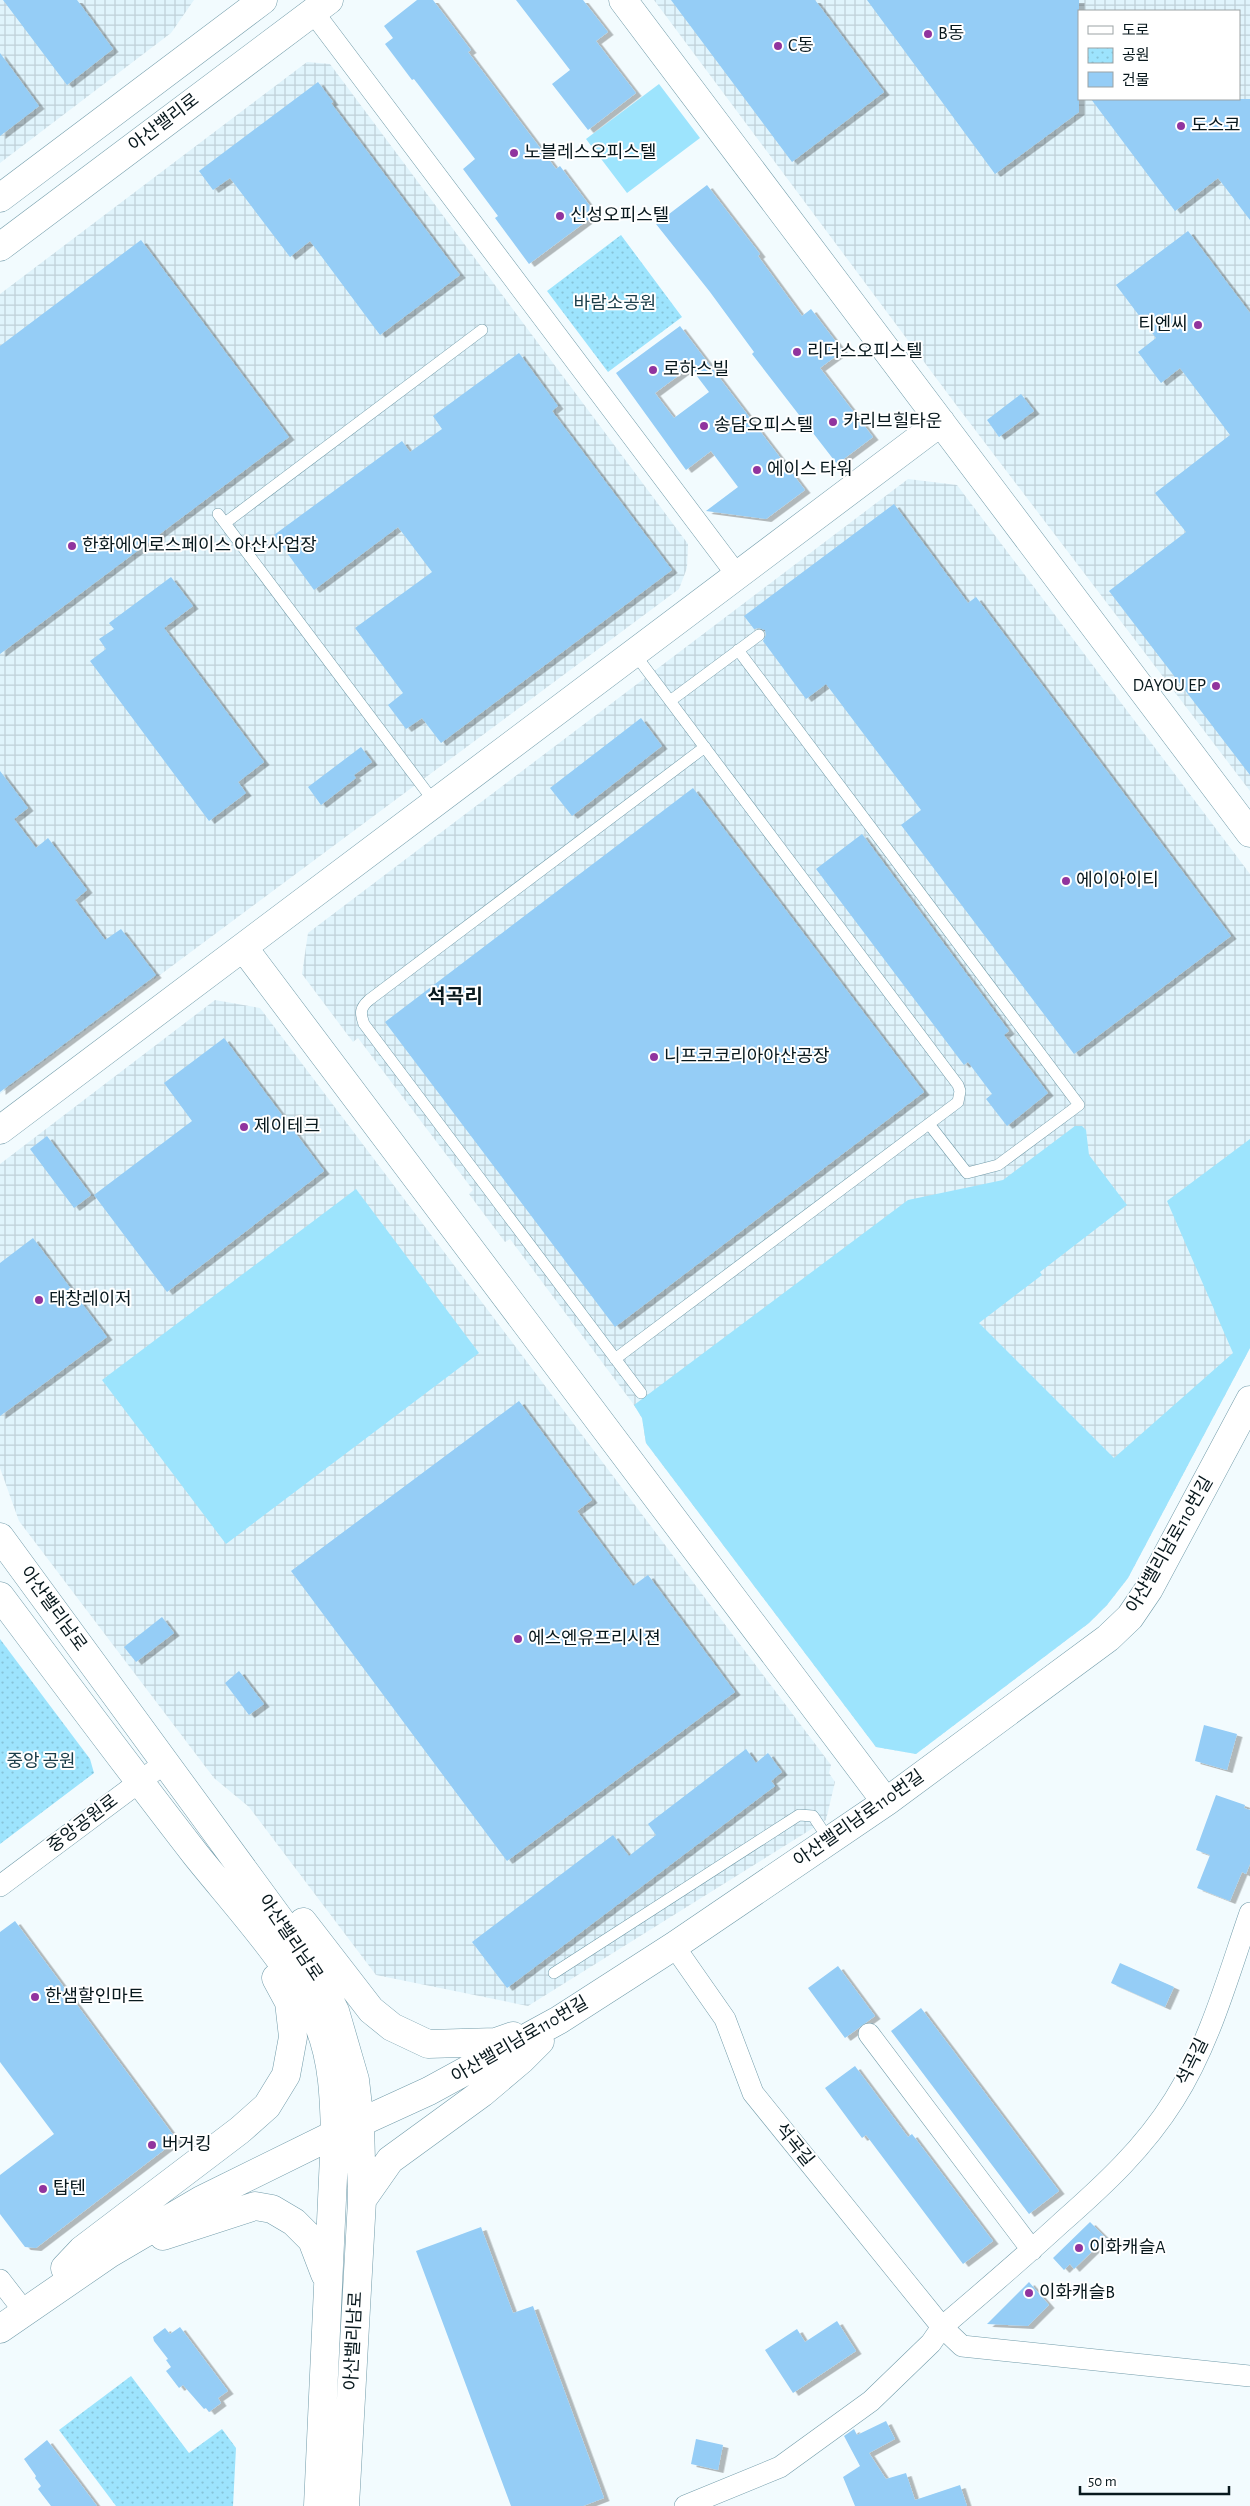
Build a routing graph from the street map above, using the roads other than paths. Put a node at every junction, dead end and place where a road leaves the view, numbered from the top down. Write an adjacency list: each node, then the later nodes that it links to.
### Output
1 (263, 0): 4 (street)
2 (623, 0): 7 (street)
3 (321, 6): 5 (street, 아산밸리로); 8 (street)
4 (0, 198)
5 (0, 247)
6 (482, 330): 14 (lane)
7 (941, 422): 8 (street); 15 (street)
8 (737, 575): 11 (street)
9 (758, 635): 10 (lane)
10 (738, 650): 12 (lane); 17 (lane)
11 (634, 653): 12 (lane); 14 (street)
12 (670, 701): 13 (lane)
13 (705, 747): 17 (lane); 19 (lane)
14 (434, 803): 16 (street)
15 (1250, 832)
16 (243, 947): 18 (street); 26 (street)
17 (928, 1124): 19 (lane)
18 (0, 1130)
19 (616, 1359): 20 (lane)
20 (641, 1394)
21 (1250, 1400): 26 (street, 아산밸리남로110번길)
22 (0, 1537): 24 (street, 아산밸리남로)
23 (0, 1596): 25 (street, 아산밸리남로)
24 (166, 1762): 25 (street, 중앙공원로); 28 (street, 아산밸리남로)
25 (139, 1782): 29 (street, 중앙공원로); 31 (street, 아산밸리남로)
26 (886, 1802): 32 (street, 아산밸리남로110번길)
27 (821, 1828): 33 (lane)
28 (235, 1858): 34 (street); 36 (street, 아산밸리남로)
29 (0, 1886)
30 (1250, 1913): 39 (street, 석곡길)
31 (244, 1915): 37 (street, 아산밸리남로); 43 (street)
32 (674, 1946): 34 (street, 아산밸리남로110번길); 44 (street, 석곡길)
33 (554, 1973)
34 (559, 2020): 36 (street, 아산밸리남로110번길); 38 (street)
35 (869, 2034): 39 (street)
36 (360, 2122): 37 (street, 아산밸리남로110번길); 38 (street, 아산밸리남로)
37 (334, 2134): 40 (street, 아산밸리남로110번길); 42 (street, 아산밸리남로)
38 (362, 2200): 48 (street, 아산밸리남로)
39 (1032, 2250): 44 (street, 석곡길)
40 (109, 2254): 42 (street); 43 (street)
41 (0, 2280): 43 (street)
42 (329, 2284): 47 (street, 아산밸리남로)
43 (24, 2311): 45 (street)
44 (942, 2327): 46 (street, 석곡길); 49 (street, 석곡길)
45 (0, 2329)
46 (1250, 2376)
47 (318, 2506)
48 (345, 2506)
49 (685, 2506)

